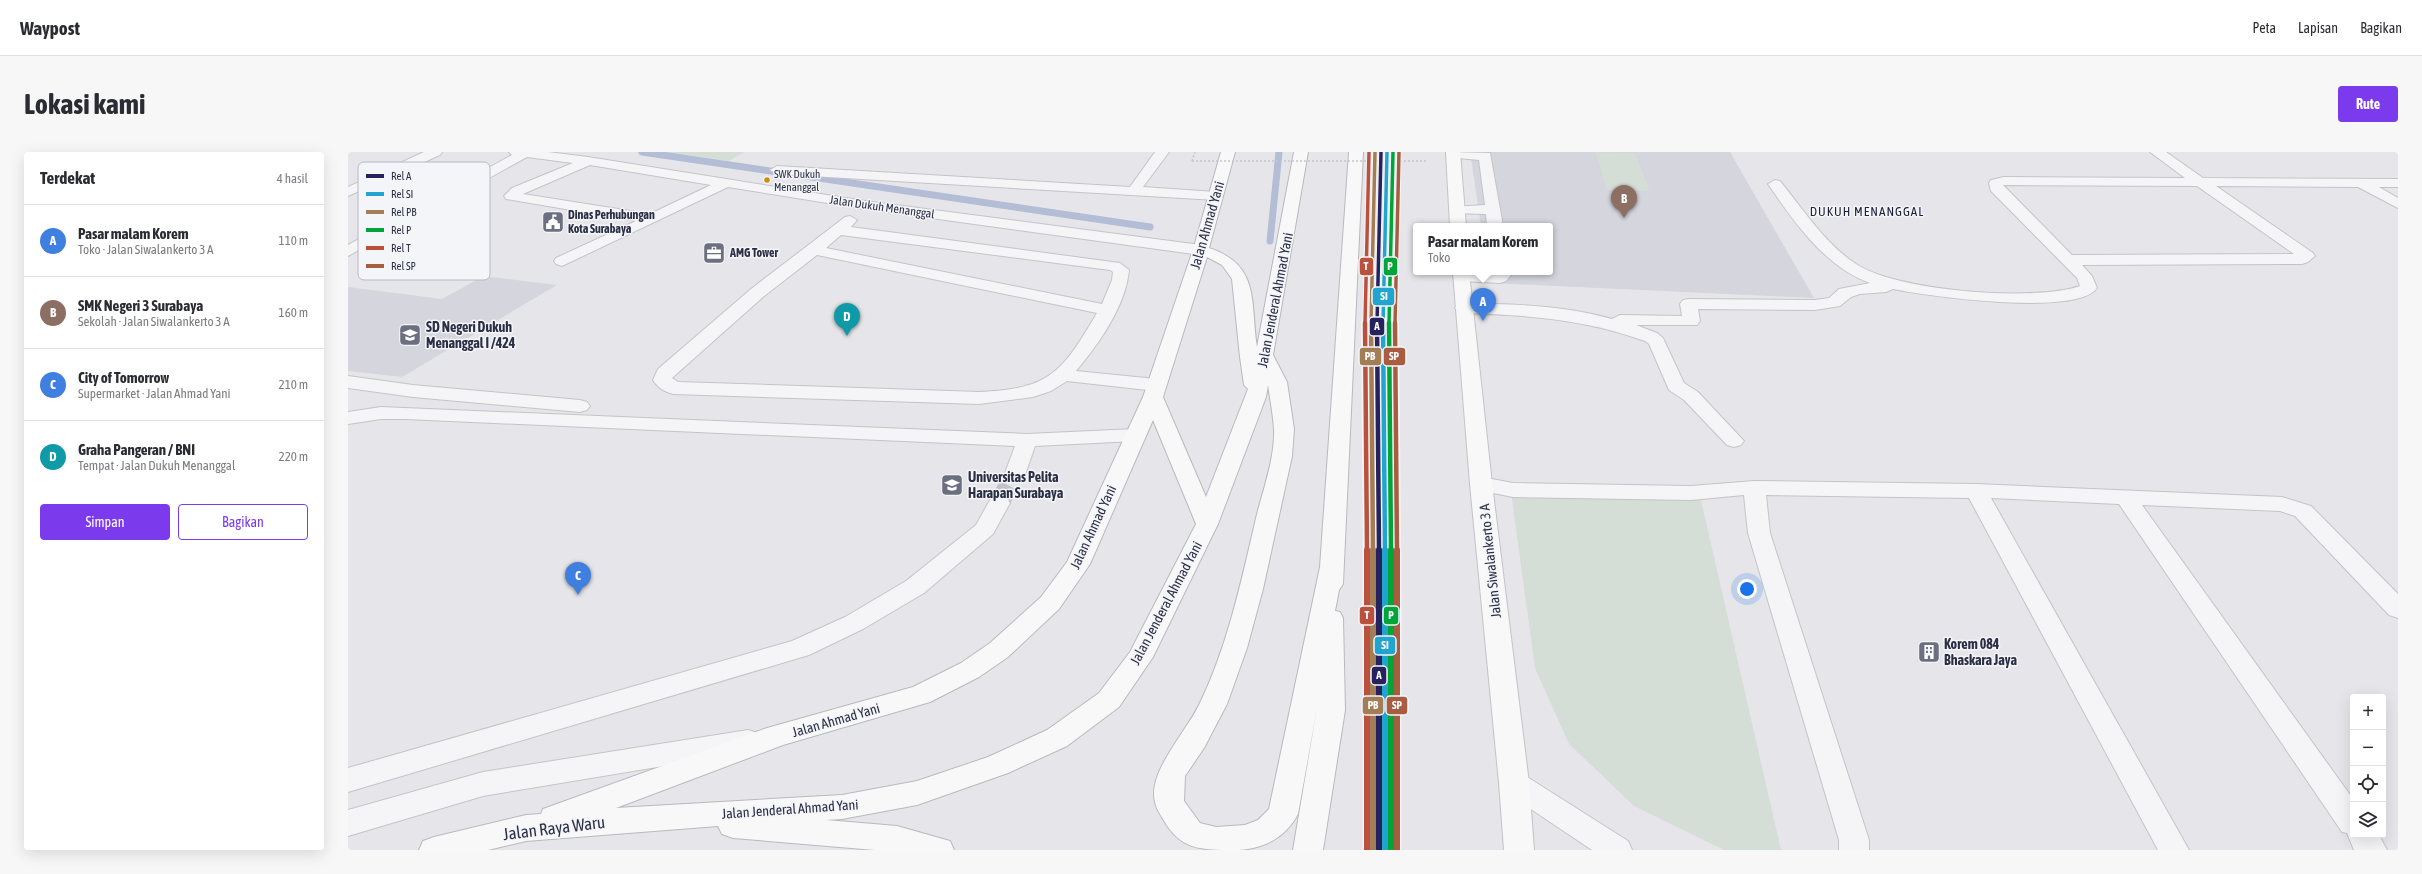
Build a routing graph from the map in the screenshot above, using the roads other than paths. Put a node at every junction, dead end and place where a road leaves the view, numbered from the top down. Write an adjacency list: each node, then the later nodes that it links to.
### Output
1 (435, 152): 10 (street)
2 (1162, 152): 20 (street)
3 (1228, 152): 21 (main road, Jalan Ahmad Yani)
4 (1301, 152): 45 (main road, Jalan Jenderal Ahmad Yani)
5 (1356, 152): 62 (main road)
6 (2157, 152): 14 (street)
7 (520, 153): 9 (street, Jalan Dukuh Menanggal); 11 (street)
8 (1453, 153): 24 (street); 25 (main road)
9 (588, 161): 13 (street, Jalan Dukuh Menanggal); 26 (street)
10 (413, 162)
11 (490, 170)
12 (777, 170): 20 (street)
13 (726, 183): 23 (street, Jalan Dukuh Menanggal); 26 (street)
14 (2203, 183): 15 (street); 35 (street); 35 (street)
15 (2362, 183): 16 (street); 22 (street)
16 (2398, 183)
17 (1775, 184): 41 (street)
18 (358, 187): 19 (street)
19 (348, 192)
20 (1133, 192): 21 (street)
21 (1216, 196): 33 (main road, Jalan Ahmad Yani)
22 (2398, 204)
23 (865, 206): 29 (street); 30 (street, Jalan Dukuh Menanggal)
24 (1492, 209): 25 (street); 28 (street)
25 (1457, 210): 27 (main road)
26 (652, 219): 36 (street)
27 (1458, 223)
28 (1494, 223)
29 (839, 230): 32 (street); 37 (street)
30 (1115, 238): 33 (street, Jalan Dukuh Menanggal); 37 (street)
31 (358, 245): 34 (street)
32 (814, 250): 43 (street); 46 (street)
33 (1201, 250): 48 (main road, Jalan Ahmad Yani); 49 (main road)
34 (348, 251)
35 (2068, 260): 41 (street)
36 (562, 261)
37 (1087, 262): 43 (street)
38 (1461, 275): 42 (main road, Jalan Siwalankerto 3 A)
39 (1471, 275): 40 (street)
40 (1503, 275)
41 (1901, 287): 44 (street)
42 (1464, 308): 44 (street); 56 (main road, Jalan Siwalankerto 3 A)
43 (1108, 310): 46 (street)
44 (1601, 319): 54 (street)
45 (1264, 354): 49 (main road, Jalan Jenderal Ahmad Yani); 62 (main road)
46 (1064, 375): 48 (street)
47 (348, 382): 51 (street)
48 (1154, 391): 52 (main road, Jalan Ahmad Yani); 61 (main road)
49 (1256, 397): 61 (main road, Jalan Jenderal Ahmad Yani)
50 (348, 418): 51 (street)
51 (798, 430): 53 (street)
52 (1135, 435): 53 (street); 64 (main road, Jalan Ahmad Yani)
53 (1027, 440): 55 (street)
54 (1734, 441)
55 (1016, 473)
56 (1481, 484): 57 (street); 66 (main road, Jalan Siwalankerto 3 A)
57 (1754, 488): 58 (street); 77 (street)
58 (1976, 491): 59 (street); 78 (street)
59 (2124, 497): 63 (street); 68 (street)
60 (999, 503): 65 (street)
61 (1207, 524): 67 (main road, Jalan Jenderal Ahmad Yani)
62 (1331, 569): 74 (main road)
63 (2398, 609)
64 (778, 736): 69 (street); 70 (main road, Jalan Ahmad Yani)
65 (348, 780)
66 (1514, 783): 75 (main road, Jalan Siwalankerto 3 A); 76 (street)
67 (652, 817): 70 (main road, Jalan Raya Waru); 73 (main road)
68 (2350, 819)
69 (348, 823)
70 (526, 828): 72 (main road, Jalan Raya Waru)
71 (2363, 838): 79 (street)
72 (434, 850)
73 (940, 850)
74 (1308, 850)
75 (1519, 850)
76 (1617, 850)
77 (1854, 850)
78 (2174, 850)
79 (2372, 850)

